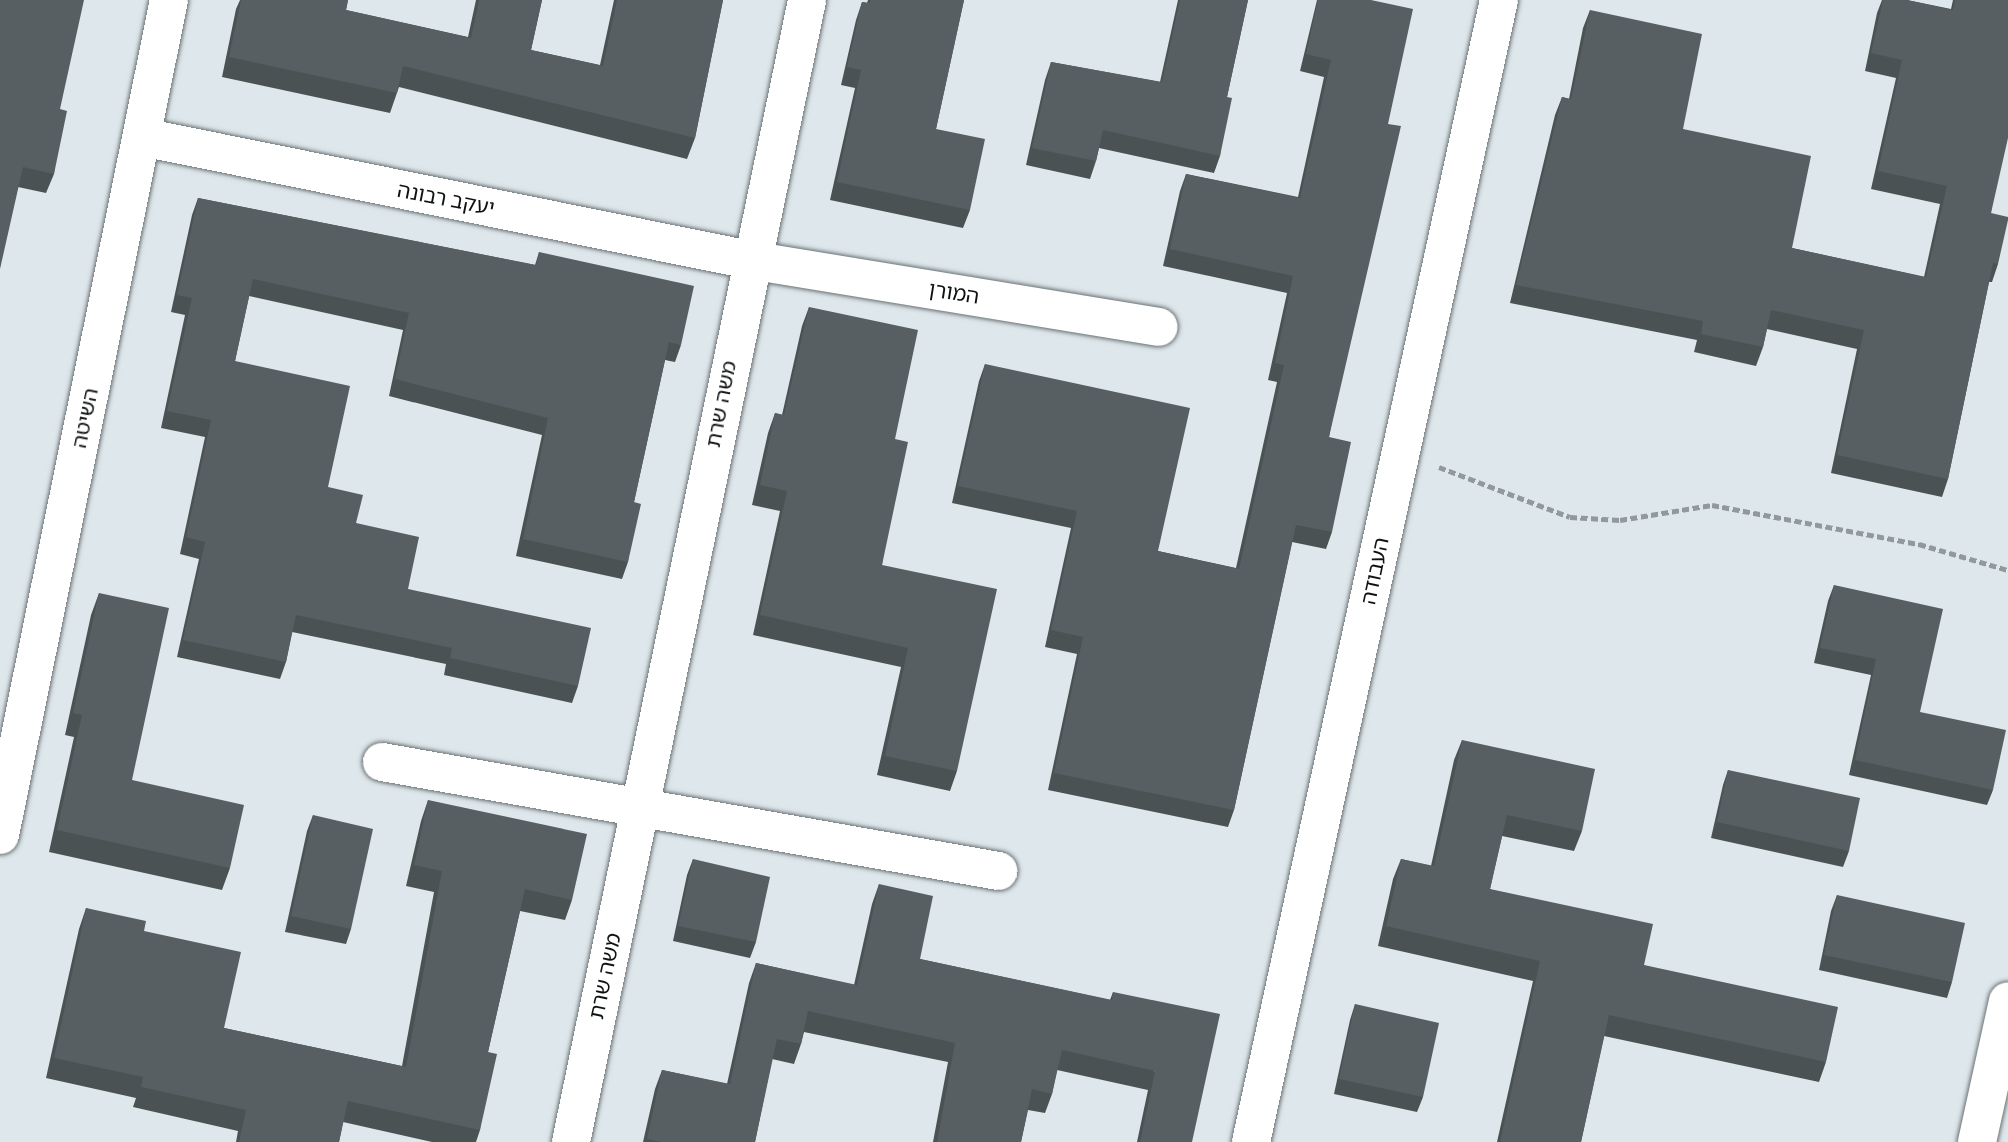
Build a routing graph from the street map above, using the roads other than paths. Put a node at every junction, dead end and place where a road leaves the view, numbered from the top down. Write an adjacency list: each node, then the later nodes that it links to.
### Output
1 (169, 0): 4 (street, השיטה)
2 (807, 0): 5 (street, משה שרת)
3 (1499, 0): 13 (street, העבודה)
4 (142, 137): 5 (street, יעקב רבונה); 9 (street, השיטה)
5 (750, 260): 6 (street, המורן); 8 (street, משה שרת)
6 (1159, 327)
7 (382, 762): 8 (street)
8 (639, 809): 10 (street); 12 (street, משה שרת)
9 (0, 835)
10 (998, 870)
11 (2008, 1002): 14 (street)
12 (571, 1142)
13 (1251, 1142)
14 (1977, 1142)

